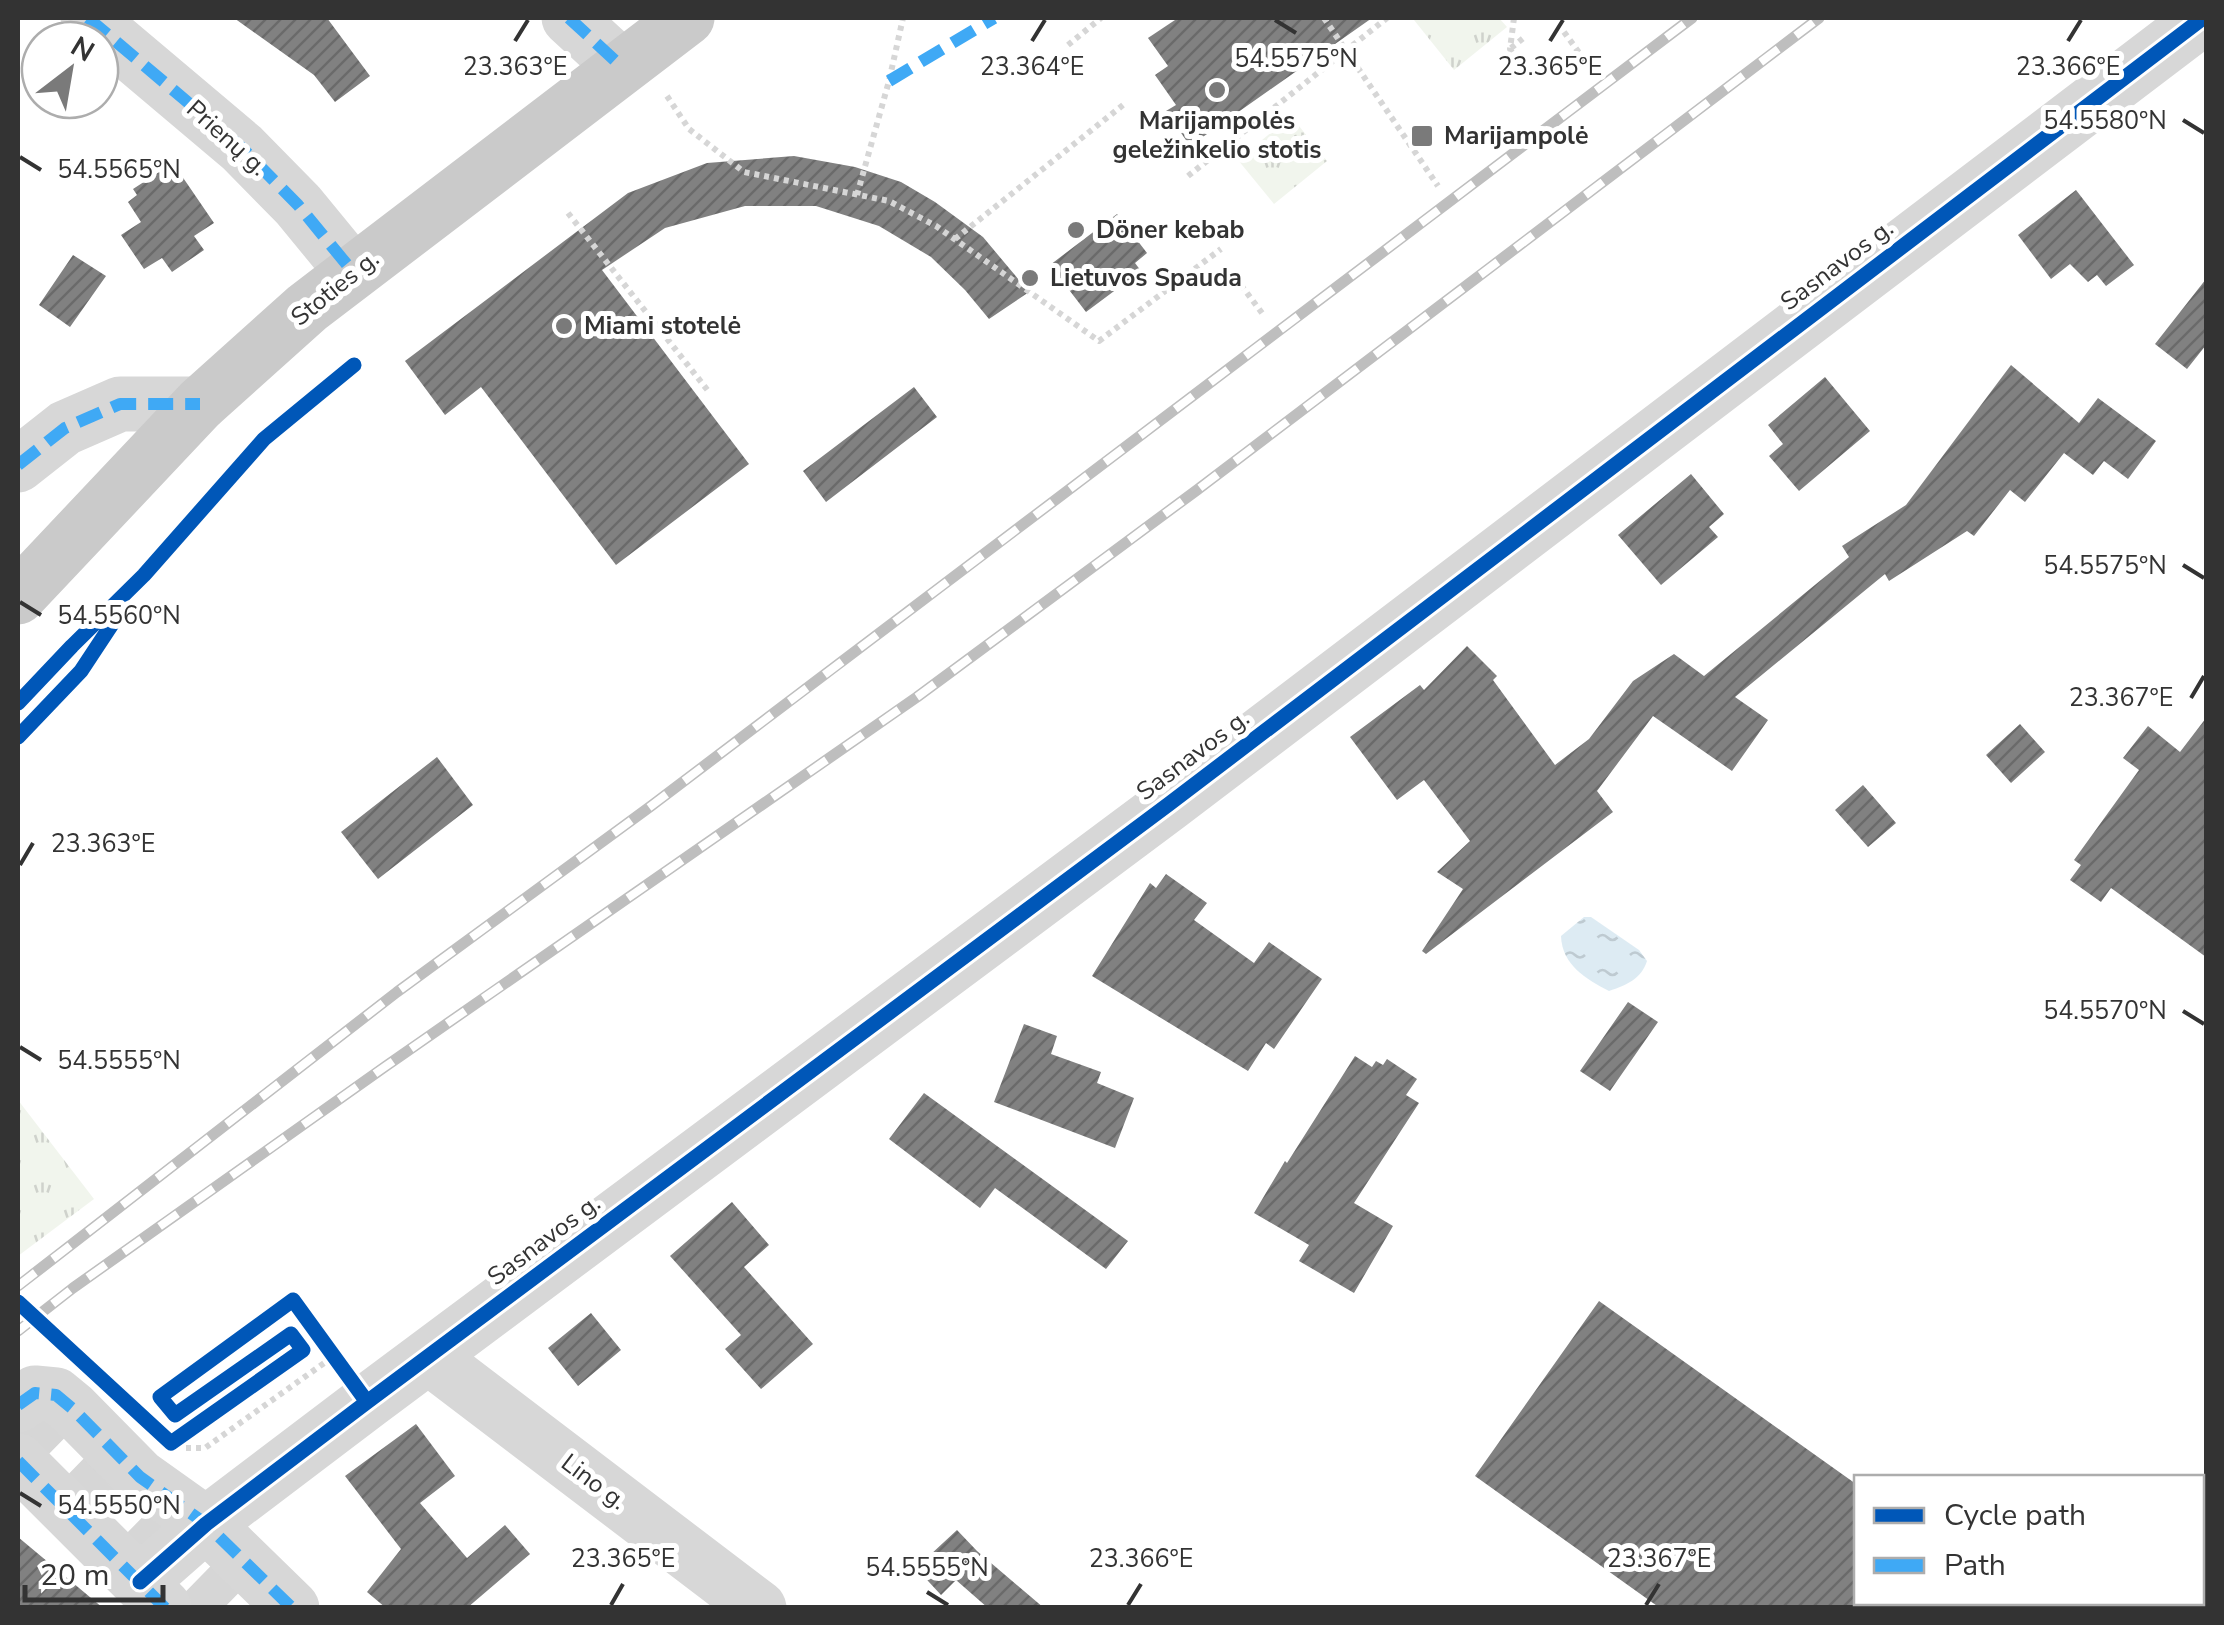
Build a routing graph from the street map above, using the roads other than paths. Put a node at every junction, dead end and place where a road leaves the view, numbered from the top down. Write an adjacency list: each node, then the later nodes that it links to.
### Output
1 (88, 18): 6 (street, Prienų g.)
2 (569, 18): 5 (street)
3 (686, 18): 5 (main road, Stoties g.)
4 (2203, 18): 10 (street, Sasnavos g.)
5 (630, 60): 6 (main road, Stoties g.)
6 (353, 272): 7 (main road, Stoties g.)
7 (200, 404): 8 (street); 9 (main road, Stoties g.)
8 (18, 465)
9 (18, 597)
10 (429, 1357): 13 (street, Sasnavos g.); 16 (street, Lino g.)
11 (26, 1399): 13 (street)
12 (18, 1461): 14 (street)
13 (206, 1524): 14 (street, Sasnavos g.); 15 (street)
14 (152, 1595)
15 (292, 1608)
16 (759, 1608)

